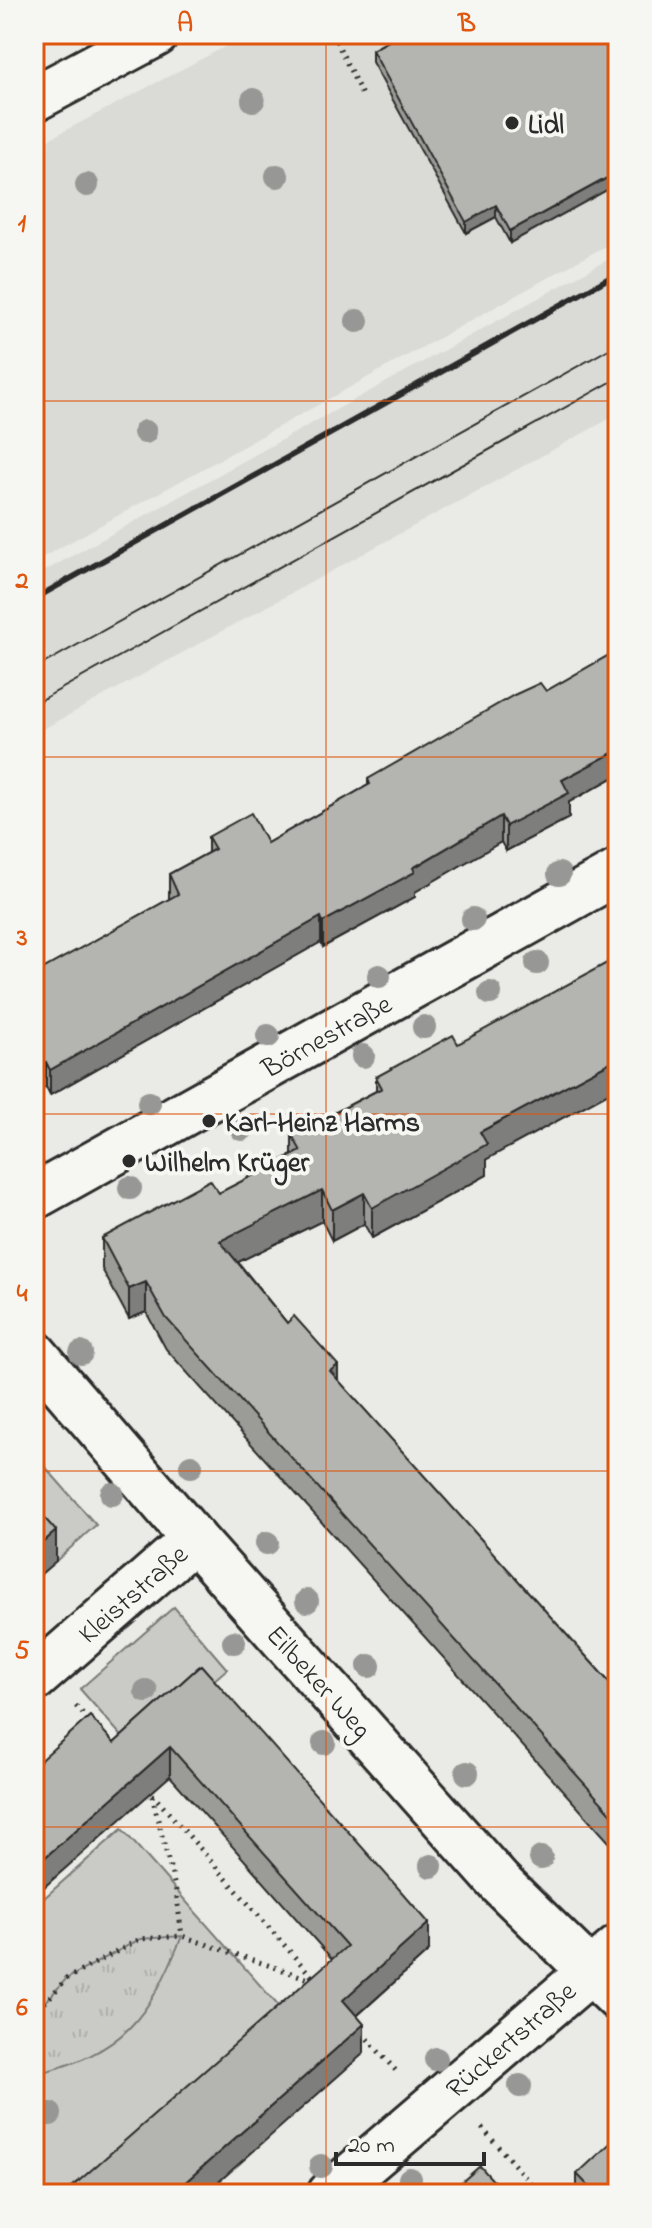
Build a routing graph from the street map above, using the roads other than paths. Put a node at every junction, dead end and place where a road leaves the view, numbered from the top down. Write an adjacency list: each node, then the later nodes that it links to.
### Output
1 (156, 34): 2 (street)
2 (34, 99)
3 (618, 872): 4 (street, Börnestraße)
4 (34, 1197)
5 (34, 1353): 6 (street, Eilbeker Weg)
6 (194, 1539): 7 (street, Kleiststraße); 8 (street, Eilbeker Weg)
7 (39, 1674)
8 (608, 1973): 9 (street, Rückertstraße)
9 (330, 2194)

